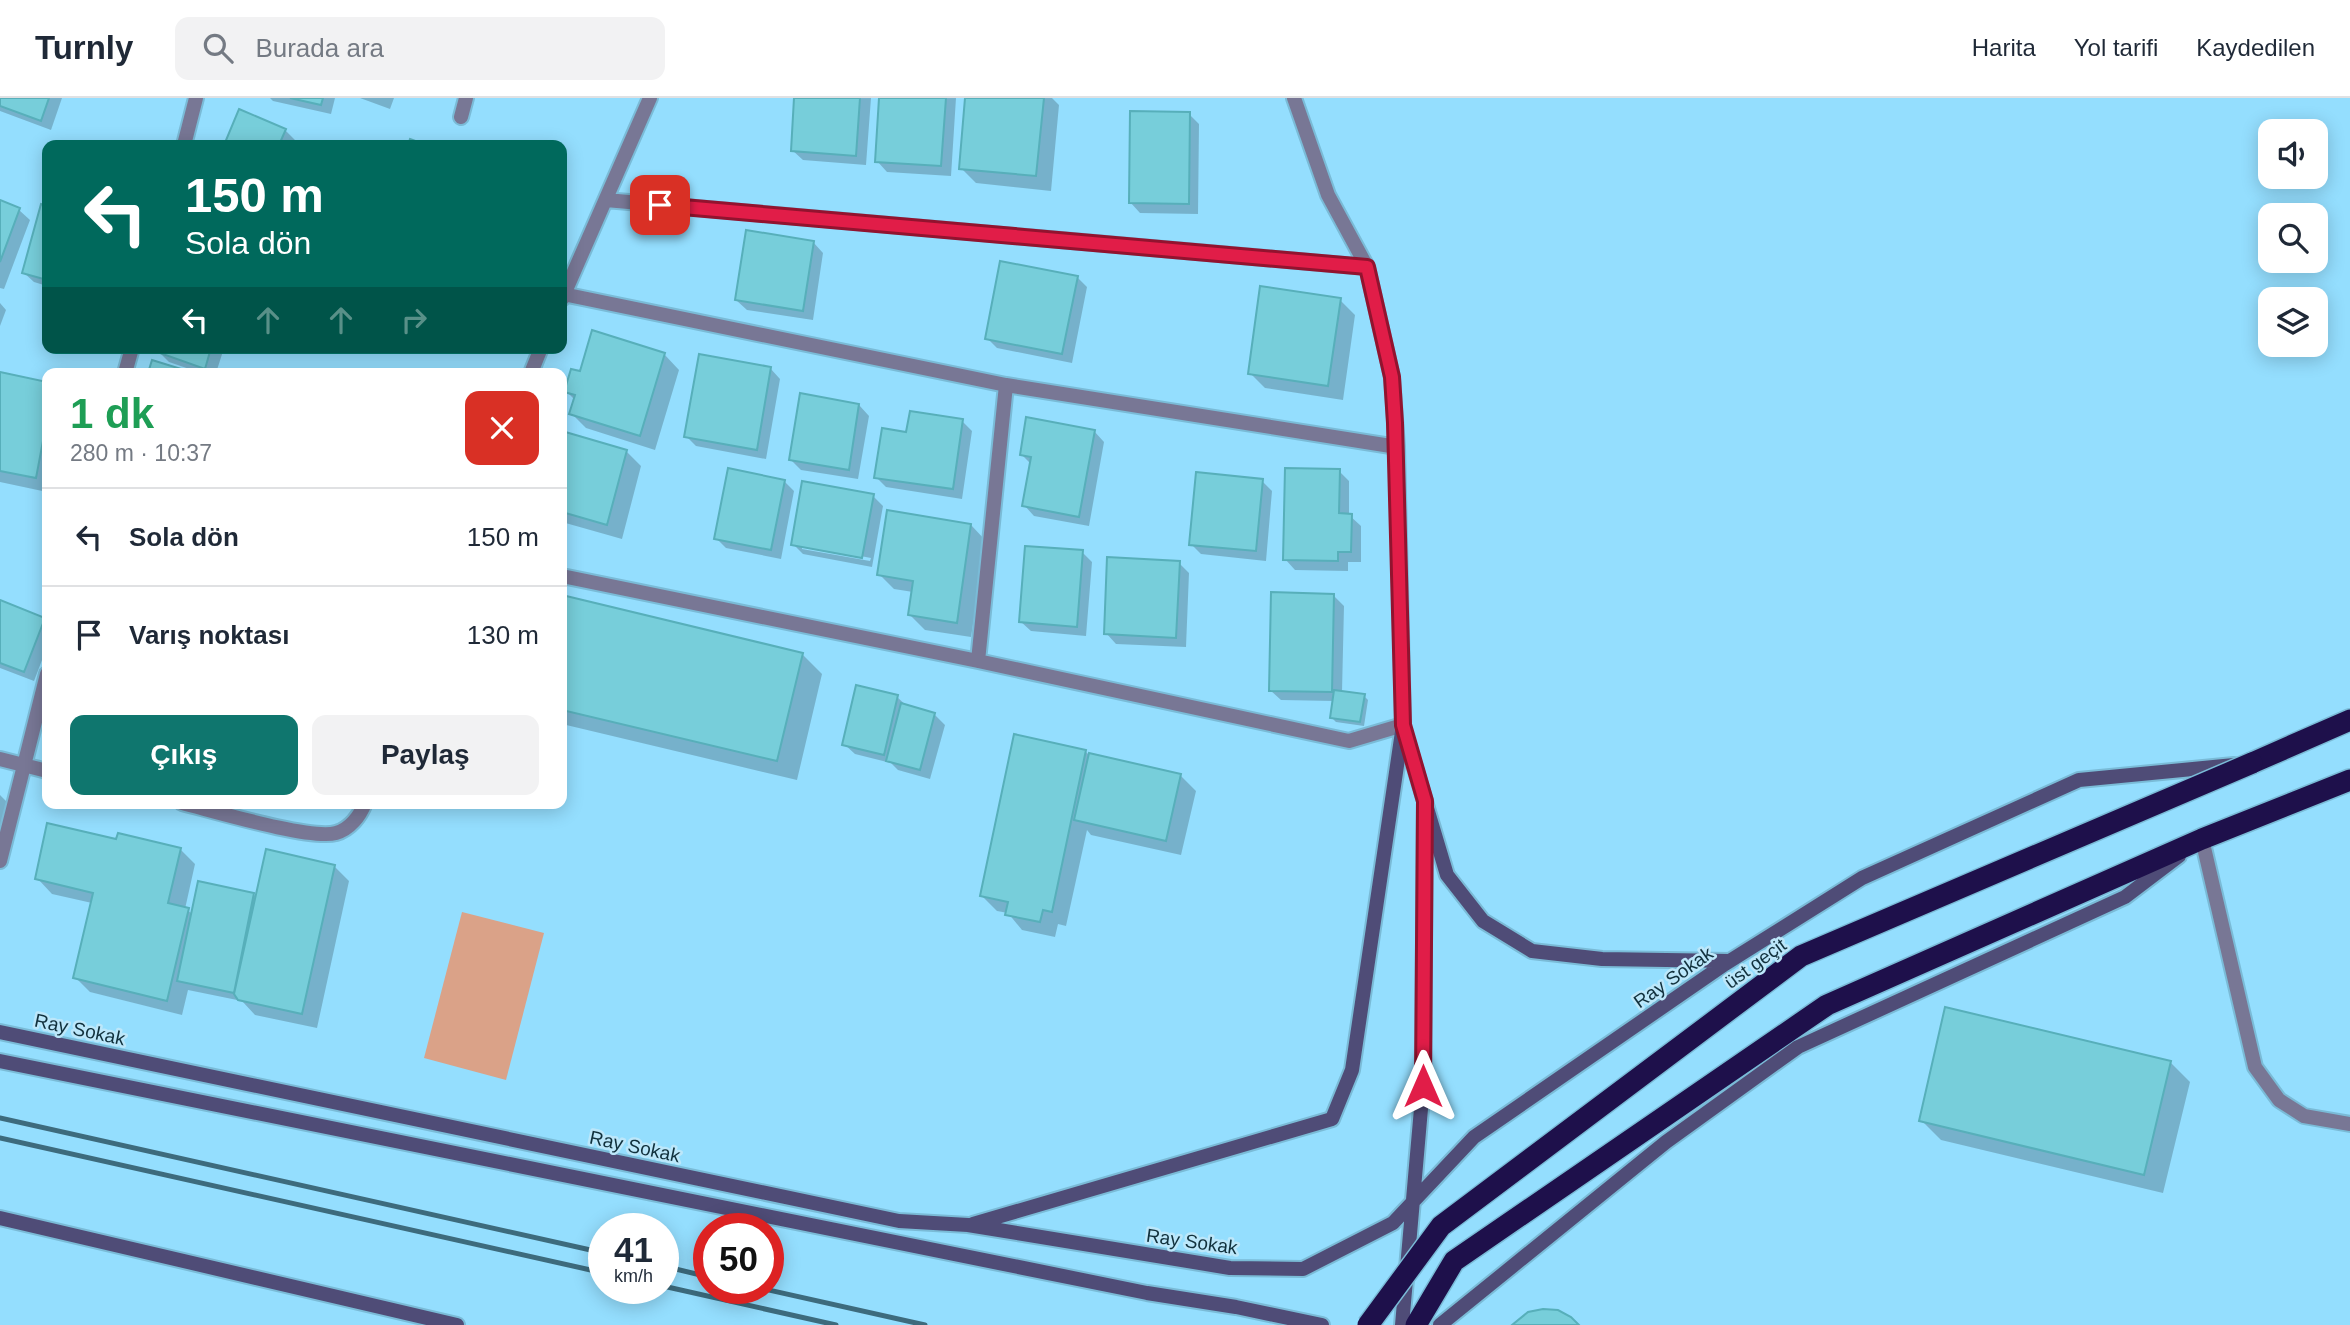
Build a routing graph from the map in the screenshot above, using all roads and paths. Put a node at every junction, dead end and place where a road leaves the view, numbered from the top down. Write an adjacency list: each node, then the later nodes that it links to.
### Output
1 (196, 98): 6 (street)
2 (466, 98): 5 (street)
3 (650, 98): 7 (street)
4 (1294, 98): 8 (street)
5 (461, 117)
6 (185, 140)
7 (606, 200): 8 (street); 9 (street)
8 (1367, 267): 12 (street)
9 (567, 287)
10 (567, 297): 11 (street)
11 (1006, 386): 12 (street); 14 (street)
12 (1397, 447): 17 (street)
13 (567, 577): 14 (street)
14 (978, 661): 17 (street)
15 (42, 694): 20 (street)
16 (2350, 720): 19 (highway, üst geçit)
17 (1403, 725): 23 (street); 34 (street)
18 (0, 759): 20 (street)
19 (2252, 763): 28 (street, Ray Sokak); 37 (highway, üst geçit, bridge)
20 (24, 765): 21 (street); 27 (street)
21 (42, 770)
22 (2350, 780): 26 (highway)
23 (1425, 801): 28 (street); 32 (street)
24 (208, 809): 25 (street)
25 (363, 809)
26 (2202, 839): 31 (street); 39 (highway); 40 (street)
27 (0, 861)
28 (1730, 961): 32 (street, Ray Sokak)
29 (0, 1032): 34 (street, Ray Sokak)
30 (0, 1061): 36 (street)
31 (2350, 1124)
32 (1413, 1202): 34 (street, Ray Sokak); 38 (street)
33 (0, 1218): 35 (street)
34 (968, 1225)
35 (457, 1325)
36 (1322, 1325)
37 (1368, 1325)
38 (1402, 1325)
39 (1416, 1325)
40 (1440, 1325)

